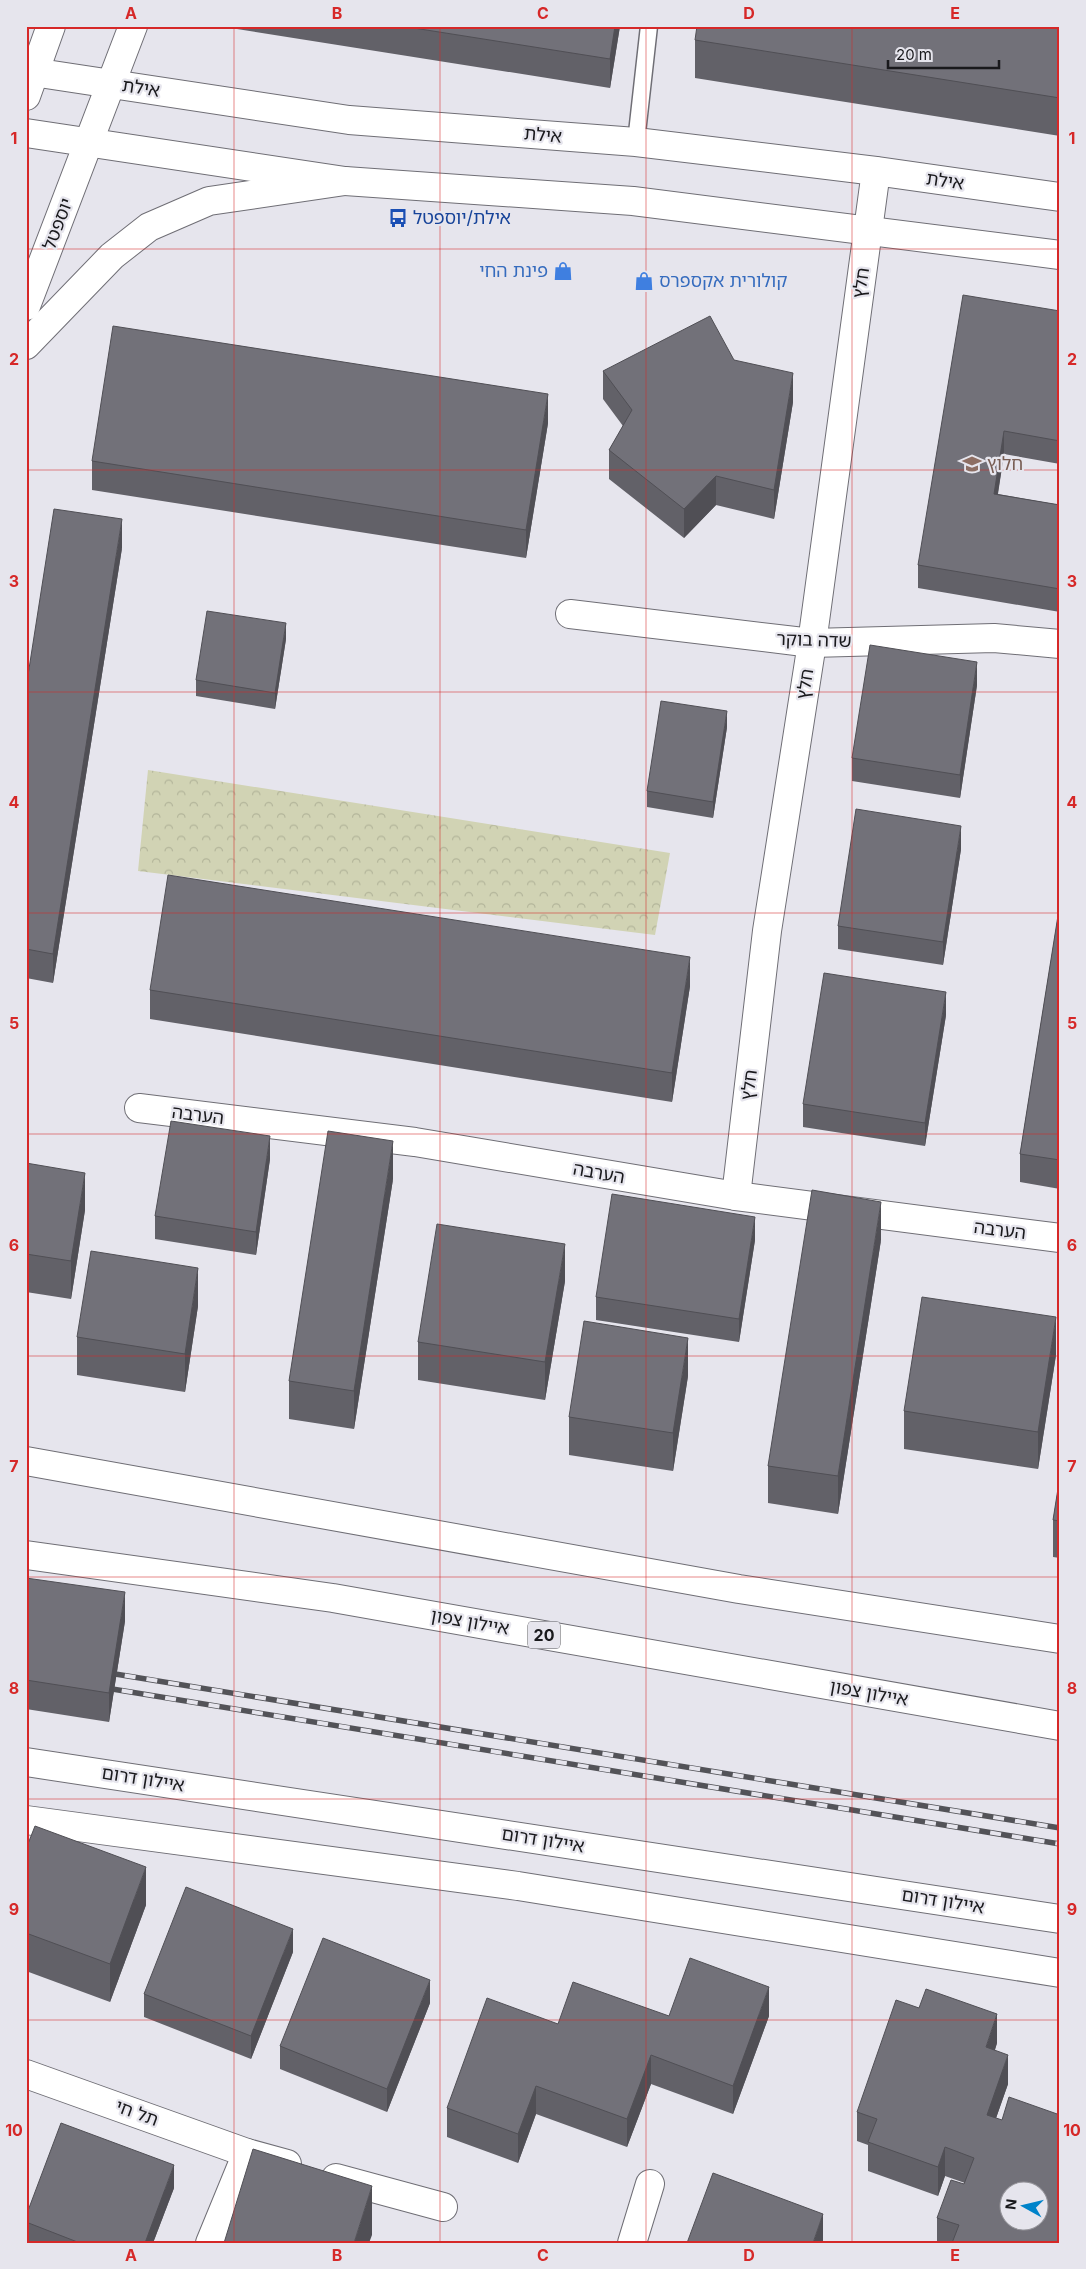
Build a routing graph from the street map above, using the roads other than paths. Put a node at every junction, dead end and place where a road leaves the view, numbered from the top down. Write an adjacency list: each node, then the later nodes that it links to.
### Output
1 (51, 26): 4 (main road)
2 (133, 26): 5 (main road, יוספטל)
3 (649, 26): 8 (lane)
4 (29, 80): 5 (main road, אילת)
5 (111, 84): 7 (main road, יוספטל); 8 (main road, אילת)
6 (26, 132): 7 (main road)
7 (89, 142): 10 (main road); 14 (main road, יוספטל)
8 (636, 142): 9 (main road, אילת)
9 (876, 171): 11 (main road, אילת); 12 (main road, חלץ)
10 (345, 181): 12 (main road); 15 (main road)
11 (1060, 197)
12 (868, 232): 13 (main road); 17 (main road, חלץ)
13 (1060, 256)
14 (26, 306)
15 (26, 346)
16 (570, 614): 17 (main road, שדה בוקר)
17 (812, 643): 18 (main road, שדה בוקר); 20 (main road, חלץ)
18 (1060, 644)
19 (139, 1108): 20 (main road, הערבה)
20 (736, 1196): 21 (main road, הערבה)
21 (1060, 1238)
22 (26, 1461): 24 (main road)
23 (26, 1555): 25 (main road, איילון צפון / 20)
24 (1060, 1640)
25 (1060, 1726)
26 (26, 1762): 28 (main road, איילון דרום)
27 (26, 1820): 29 (main road)
28 (1060, 1919)
29 (1060, 1973)
30 (26, 2074): 31 (main road, תל חי)
31 (247, 2153): 33 (main road, תל חי); 34 (main road)
32 (650, 2184): 35 (main road)
33 (443, 2207)
34 (210, 2243)
35 (632, 2243)

